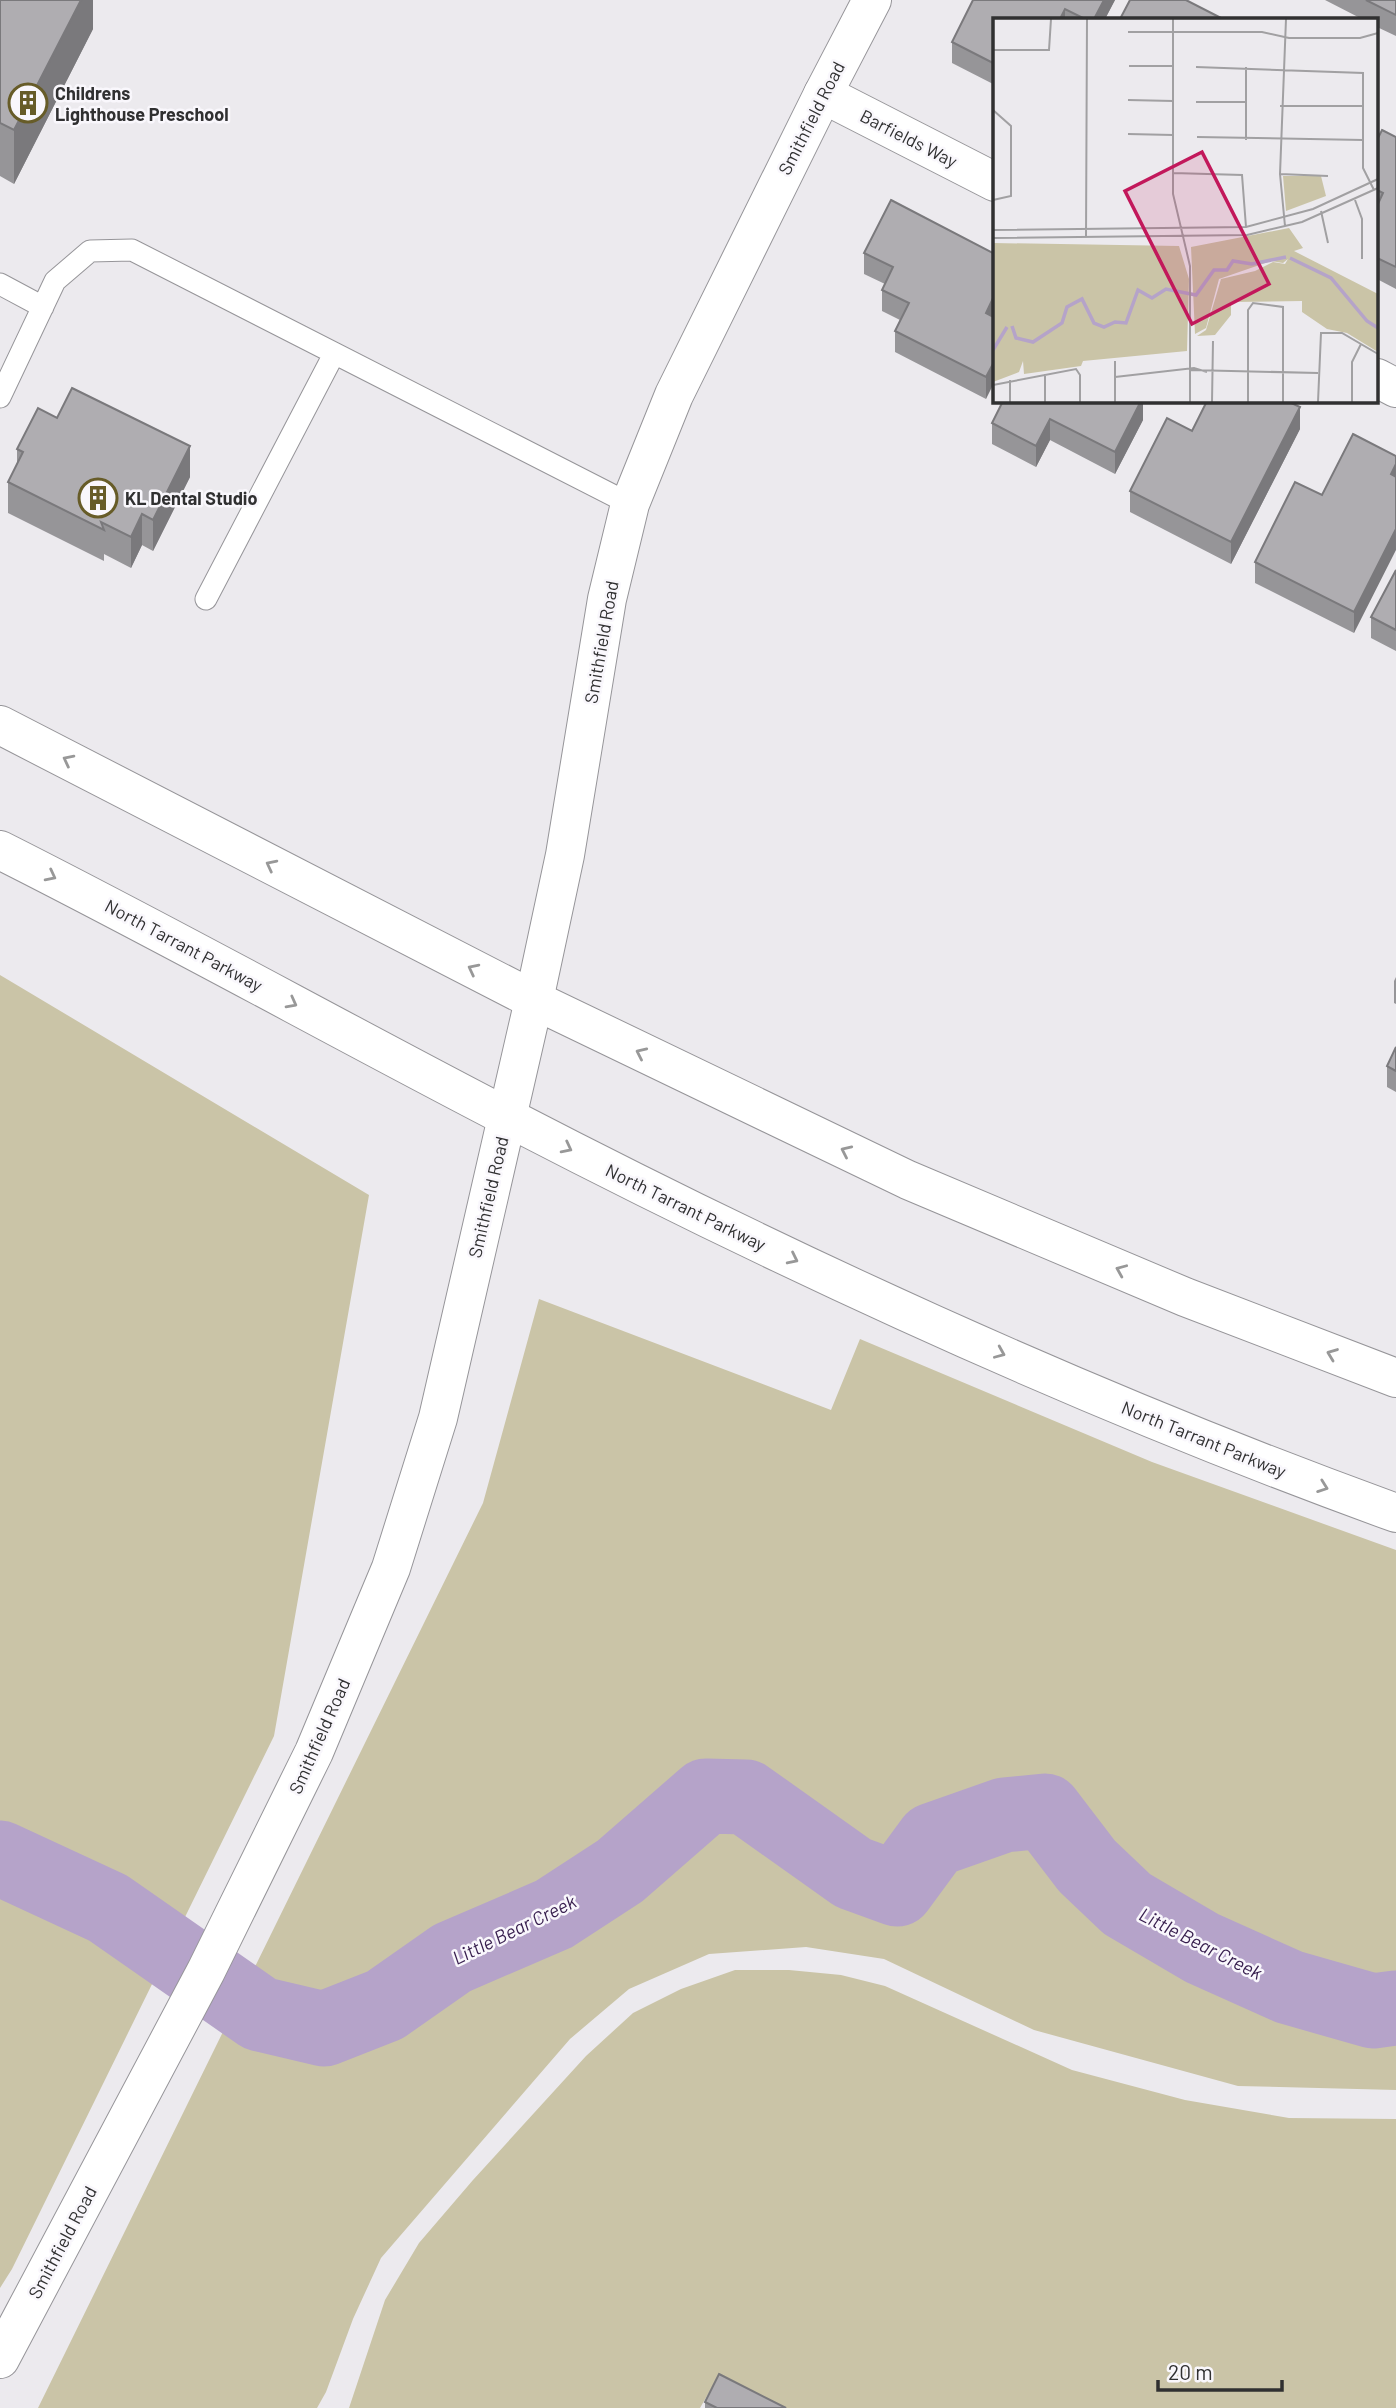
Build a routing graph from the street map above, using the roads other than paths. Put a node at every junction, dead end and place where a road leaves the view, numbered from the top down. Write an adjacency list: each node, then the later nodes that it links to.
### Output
1 (872, 0): 2 (main road, Smithfield Road)
2 (823, 94): 3 (main road, Barfields Way); 10 (main road, Smithfield Road)
3 (993, 181)
4 (0, 284): 5 (lane)
5 (43, 307): 6 (lane); 9 (lane)
6 (334, 354): 10 (lane); 11 (lane)
7 (1378, 379): 8 (main road)
8 (1396, 388)
9 (0, 397)
10 (630, 504): 14 (main road, Smithfield Road)
11 (206, 599)
12 (0, 725): 14 (main road, one-way to 12)
13 (0, 850): 15 (main road, North Tarrant Parkway, one-way to 15)
14 (534, 1000): 15 (main road, Smithfield Road); 16 (main road, one-way to 14)
15 (506, 1117): 17 (main road, North Tarrant Parkway, one-way to 17); 18 (main road, Smithfield Road)
16 (1396, 1378)
17 (1396, 1513)
18 (0, 2359)

